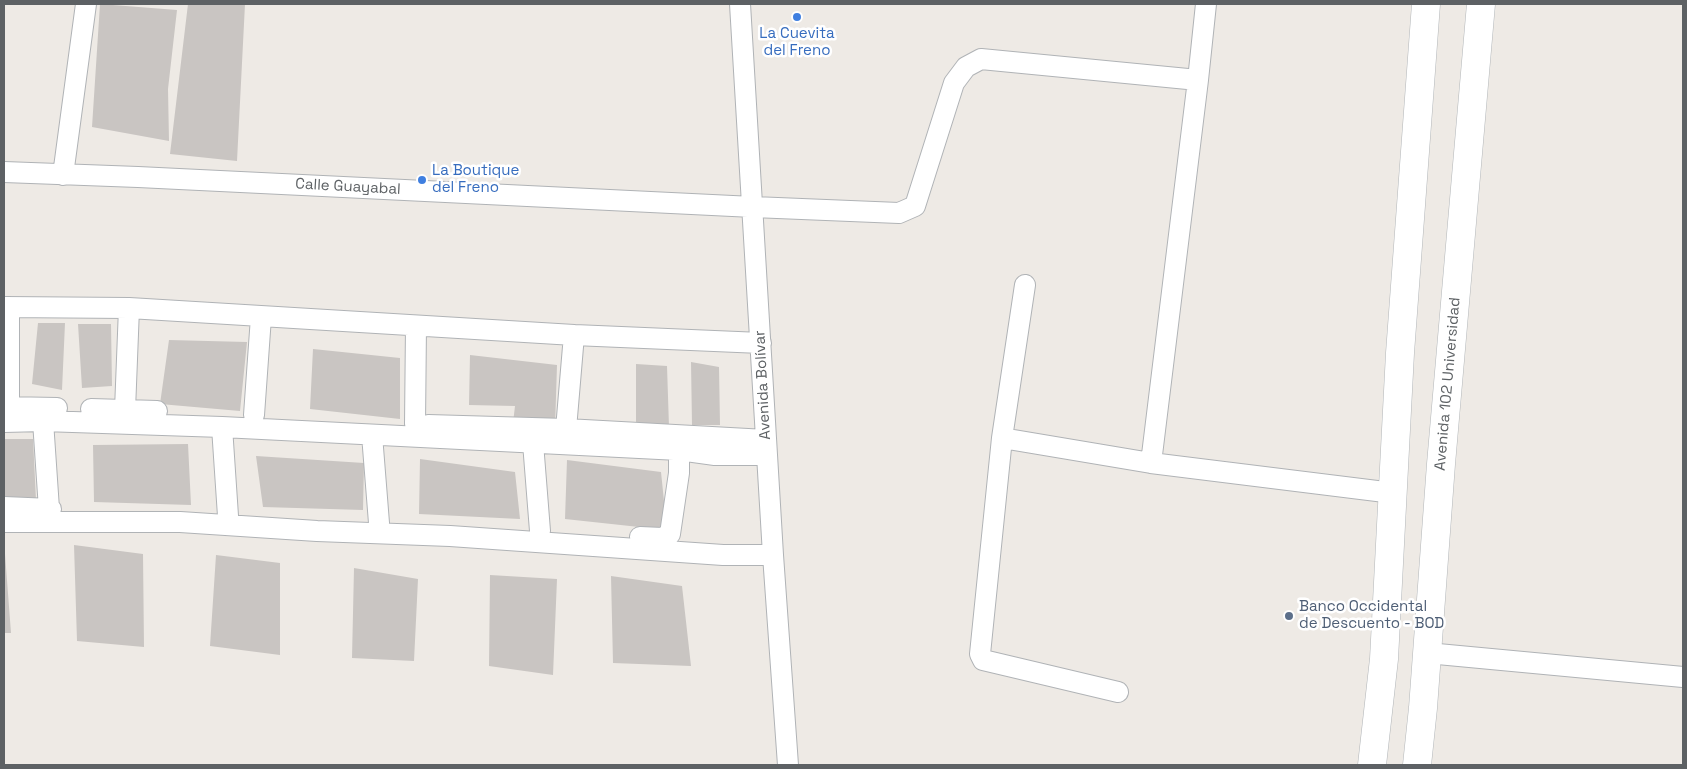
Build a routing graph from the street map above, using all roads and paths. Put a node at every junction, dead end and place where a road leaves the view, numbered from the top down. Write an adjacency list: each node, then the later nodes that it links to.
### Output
1 (86, 4): 8 (street)
2 (740, 4): 9 (street, Avenida Bolívar)
3 (1206, 4): 6 (street)
4 (1426, 4): 30 (main road)
5 (1482, 4): 38 (main road, Avenida 102 Universidad)
6 (1198, 80): 9 (street, Calle Guayabal); 29 (street)
7 (4, 172): 8 (street, Calle Guayabal)
8 (63, 175): 9 (street, Calle Guayabal)
9 (752, 207): 16 (street, Avenida Bolívar)
10 (1025, 285): 25 (street)
11 (6, 307): 12 (street); 18 (street)
12 (129, 308): 13 (street); 17 (street)
13 (261, 317): 14 (street); 19 (street)
14 (416, 326): 15 (street); 21 (street)
15 (574, 335): 16 (street); 23 (street)
16 (761, 343): 27 (street, Avenida Bolívar)
17 (125, 410): 18 (street); 19 (street)
18 (6, 412): 20 (street)
19 (254, 416): 21 (street)
20 (43, 421): 22 (street); 32 (street)
21 (415, 424): 23 (street)
22 (222, 427): 24 (street); 33 (street)
23 (566, 429): 27 (street)
24 (372, 435): 26 (street); 35 (street)
25 (1002, 438): 29 (street); 40 (street)
26 (533, 443): 28 (street); 36 (street)
27 (767, 448): 28 (street); 37 (street, Avenida Bolívar)
28 (679, 450): 36 (street)
29 (1151, 463): 30 (street)
30 (1393, 493): 42 (main road)
31 (4, 507): 32 (street)
32 (49, 509): 33 (street)
33 (228, 516): 35 (street)
34 (4, 522): 37 (street)
35 (378, 523): 36 (street)
36 (540, 531)
37 (773, 555): 41 (street, Avenida Bolívar)
38 (1427, 653): 39 (street); 43 (main road, Avenida 102 Universidad)
39 (1683, 677)
40 (1118, 692)
41 (788, 765)
42 (1372, 765)
43 (1417, 765)

